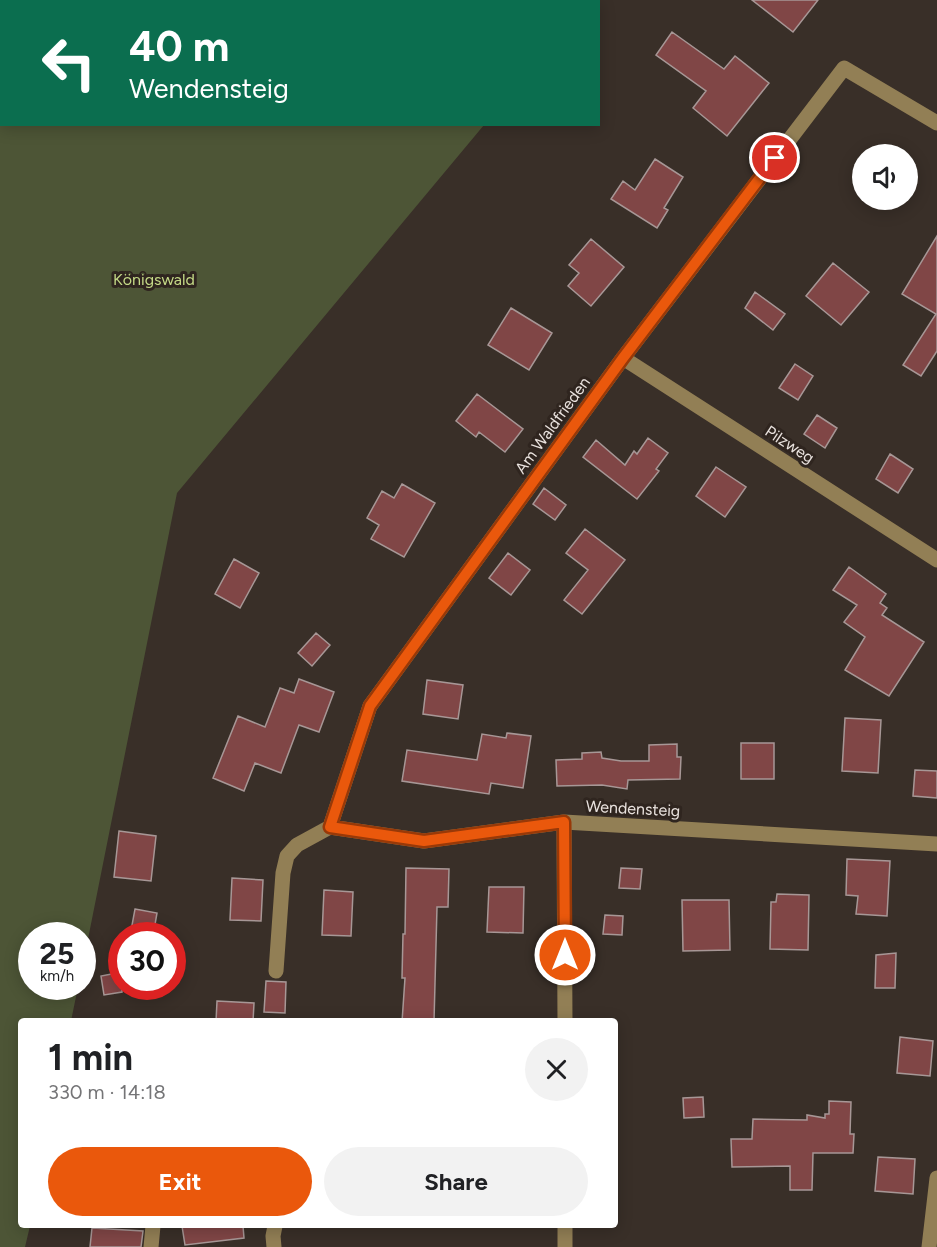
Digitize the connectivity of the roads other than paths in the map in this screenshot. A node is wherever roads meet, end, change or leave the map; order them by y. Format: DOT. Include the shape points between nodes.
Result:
graph roads {
  1 [pos="937,123"];
  2 [pos="623,358"];
  3 [pos="937,560"];
  4 [pos="564,822"];
  5 [pos="330,827"];
  6 [pos="937,844"];
  7 [pos="276,971"];
  8 [pos="565,1018"];
  9 [pos="937,1178"];
  10 [pos="153,1228"];
  11 [pos="274,1228"];
  12 [pos="565,1228"];
  13 [pos="151,1247"];
  14 [pos="274,1247"];
  15 [pos="565,1247"];
  16 [pos="929,1247"];
  1 -- 2 [label="street, Am Waldfrieden" via="844,68"];
  2 -- 3 [label="street, Pilzweg"];
  2 -- 5 [label="street, Am Waldfrieden" via="370,706"];
  4 -- 5 [label="street, Wendensteig" via="424,841"];
  4 -- 6 [label="street, Wendensteig"];
  4 -- 8 [label="street"];
  5 -- 7 [label="street" via="297,845 288,856 283,873"];
  9 -- 16 [label="street"];
  10 -- 13 [label="street"];
  11 -- 14 [label="street"];
  12 -- 15 [label="street"];
}
